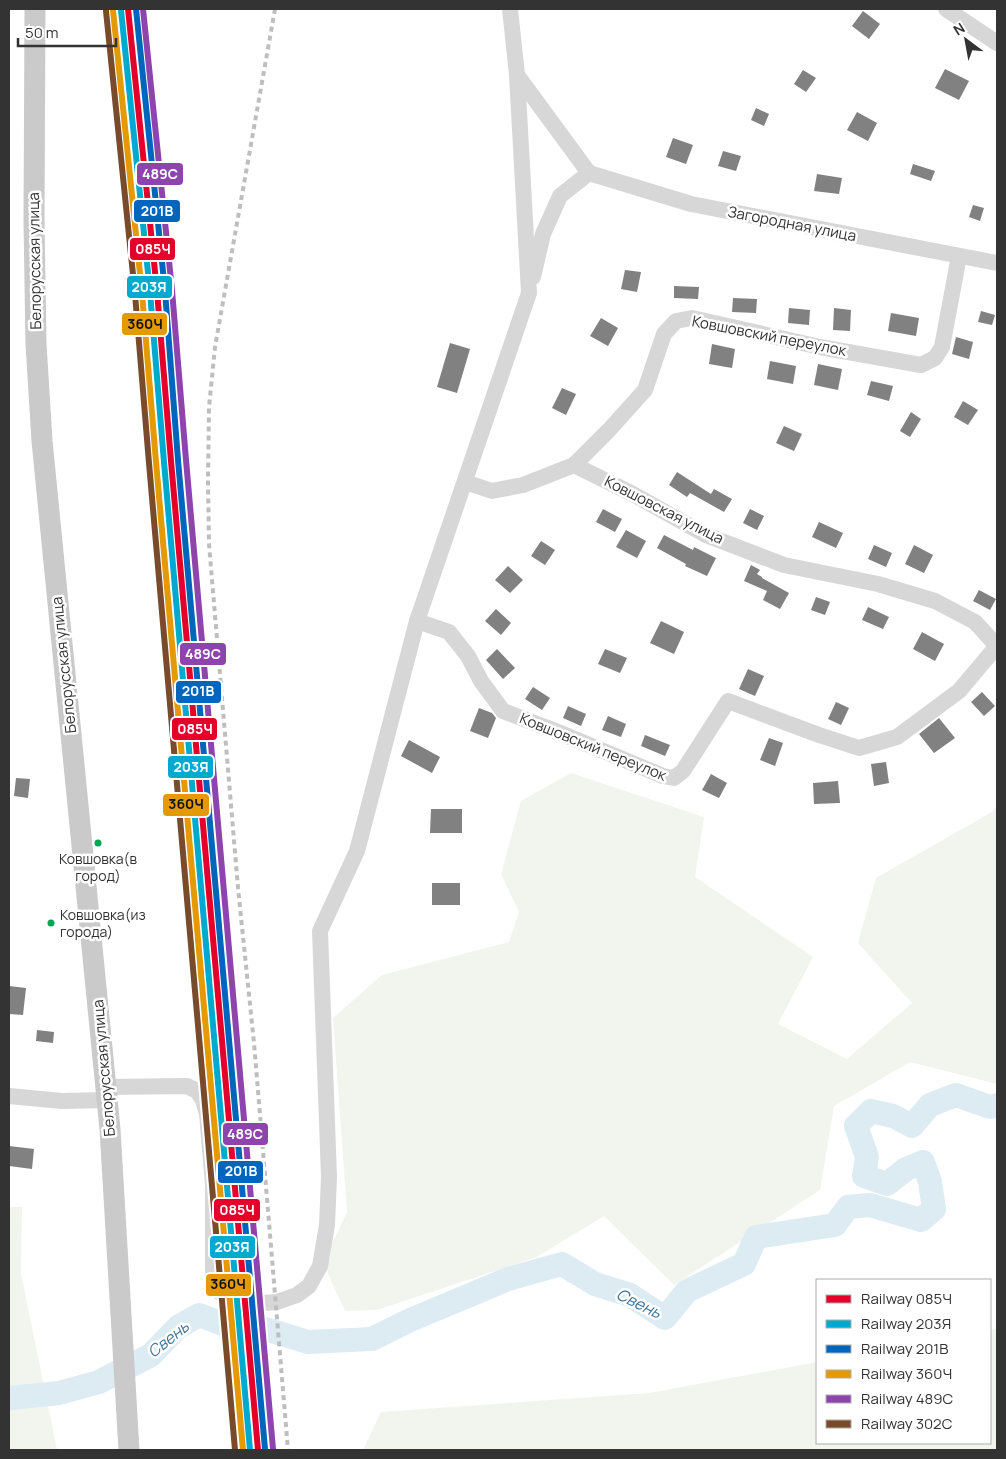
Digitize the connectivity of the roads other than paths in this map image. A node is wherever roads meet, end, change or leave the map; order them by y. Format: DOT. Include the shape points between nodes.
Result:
graph roads {
  1 [pos="35,9"];
  2 [pos="510,9"];
  3 [pos="946,9"];
  4 [pos="997,43"];
  5 [pos="517,75"];
  6 [pos="589,173"];
  7 [pos="959,256"];
  8 [pos="997,263"];
  9 [pos="529,293"];
  10 [pos="574,465"];
  11 [pos="465,482"];
  12 [pos="417,621"];
  13 [pos="997,646"];
  14 [pos="107,1093"];
  15 [pos="9,1096"];
  16 [pos="128,1445"];
  1 -- 14 [label="main road, Белорусская улица" via="34,231 42,441"];
  2 -- 5 [label="street"];
  3 -- 4 [label="street"];
  5 -- 6 [label="street"];
  5 -- 9 [label="street"];
  6 -- 7 [label="street, Загородная улица" via="691,204"];
  6 -- 9 [label="street" via="560,196 543,234"];
  7 -- 8 [label="street, Загородная улица"];
  7 -- 10 [label="street, Ковшовский переулок" via="942,347 935,358 921,364 692,318 676,321 664,334 645,390"];
  9 -- 11 [label="street"];
  10 -- 11 [label="street" via="523,485 492,491"];
  10 -- 13 [label="street, Ковшовская улица" via="706,535 775,561 878,584 935,601 975,622"];
  11 -- 12 [label="street"];
  12 -- 13 [label="street, Ковшовский переулок" via="449,632 503,710 674,778 683,771 728,700 859,748 897,738 959,691"];
  12 -- 14 [label="street" via="358,851 320,931 327,1226 320,1266 309,1286 297,1295 277,1302 235,1305 225,1298 217,1290 213,1271 213,1185 207,1114 202,1100 187,1086"];
  14 -- 15 [label="street" via="62,1101"];
  14 -- 16 [label="main road, Белорусская улица"];
}
